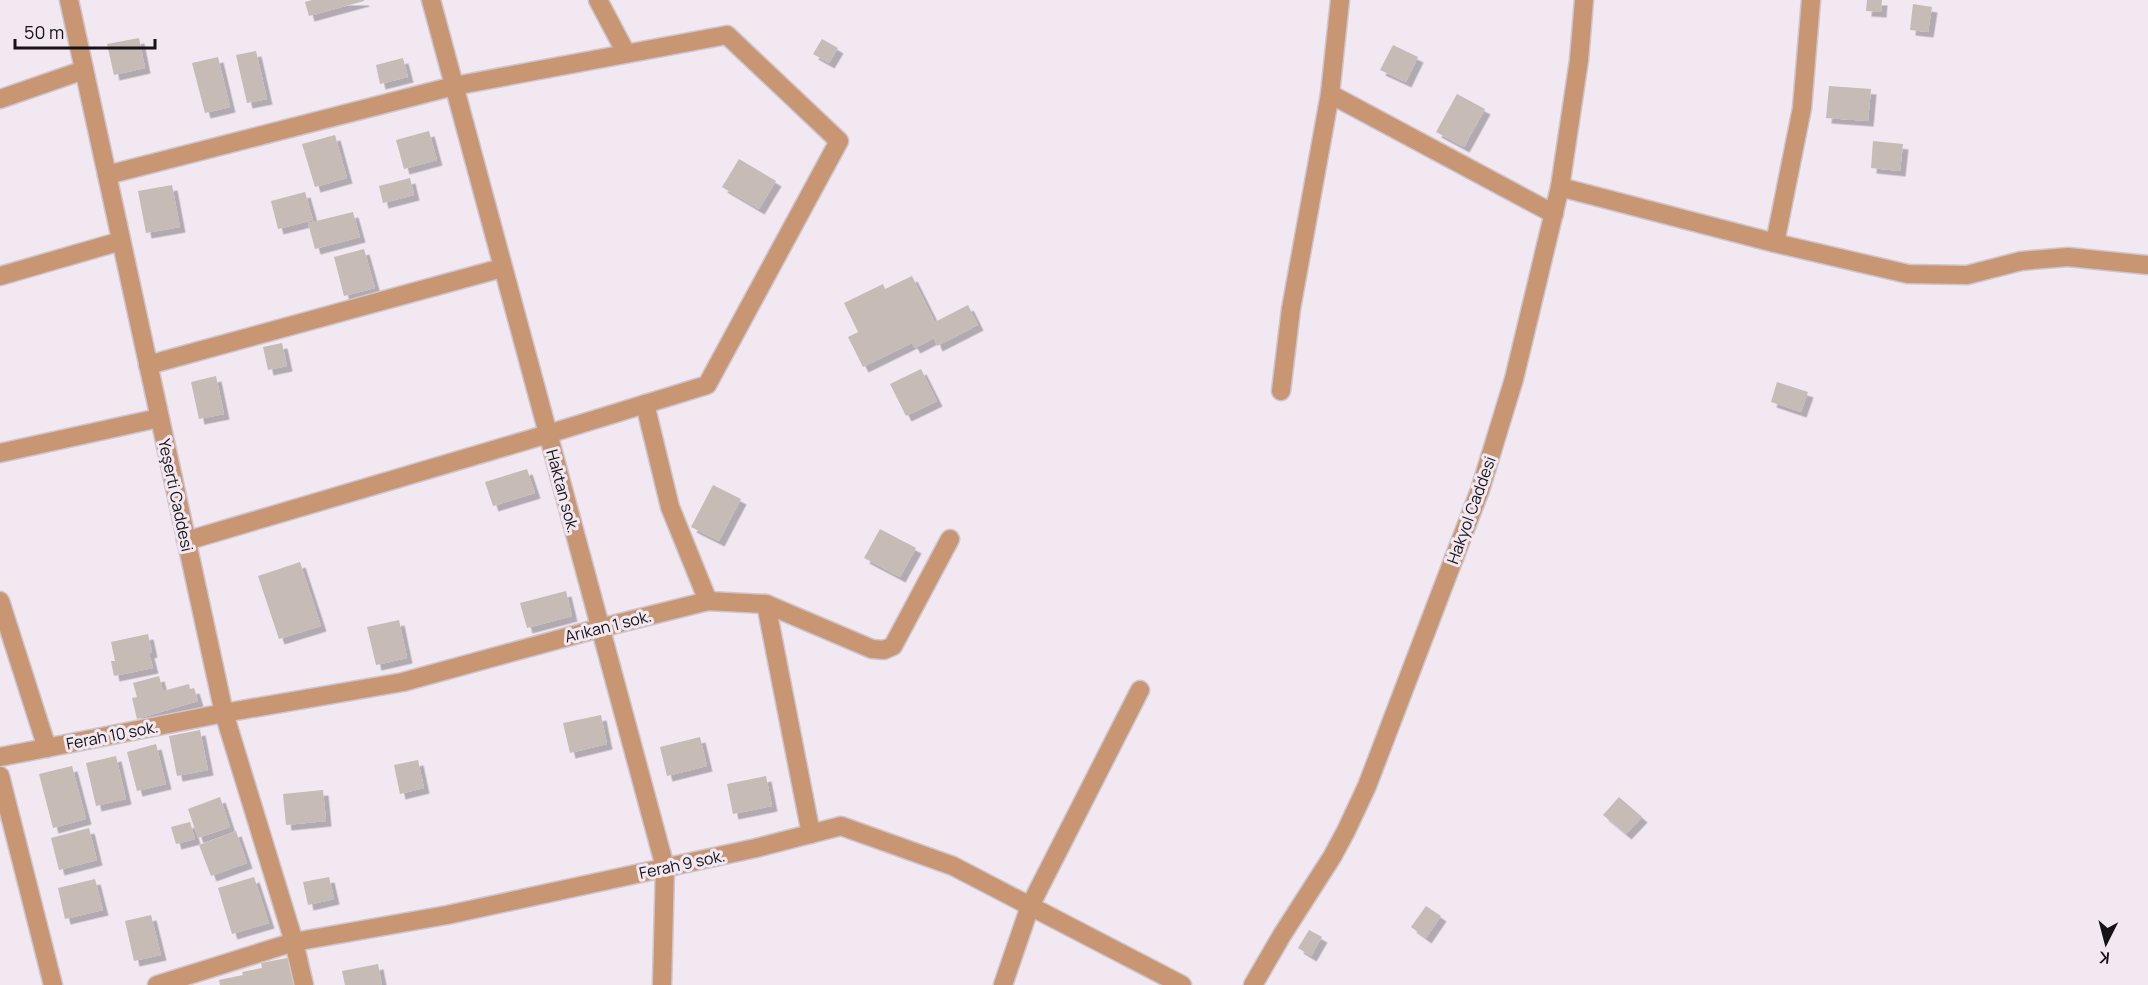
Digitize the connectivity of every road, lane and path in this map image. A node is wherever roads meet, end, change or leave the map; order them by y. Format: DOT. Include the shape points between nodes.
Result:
graph roads {
  1 [pos="69,0"];
  2 [pos="431,0"];
  3 [pos="598,0"];
  4 [pos="1340,0"];
  5 [pos="1584,0"];
  6 [pos="1811,0"];
  7 [pos="626,53"];
  8 [pos="84,70"];
  9 [pos="454,86"];
  10 [pos="1330,94"];
  11 [pos="0,99"];
  12 [pos="107,175"];
  13 [pos="1560,187"];
  14 [pos="1554,214"];
  15 [pos="121,241"];
  16 [pos="1775,243"];
  17 [pos="2148,265"];
  18 [pos="502,268"];
  19 [pos="0,276"];
  20 [pos="148,365"];
  21 [pos="1281,391"];
  22 [pos="645,404"];
  23 [pos="159,418"];
  24 [pos="548,434"];
  25 [pos="0,453"];
  26 [pos="950,539"];
  27 [pos="186,542"];
  28 [pos="0,601"];
  29 [pos="708,601"];
  30 [pos="766,604"];
  31 [pos="600,628"];
  32 [pos="1140,690"];
  33 [pos="224,713"];
  34 [pos="47,748"];
  35 [pos="0,757"];
  36 [pos="0,776"];
  37 [pos="811,834"];
  38 [pos="665,867"];
  39 [pos="1030,906"];
  40 [pos="294,942"];
  41 [pos="53,985"];
  42 [pos="157,985"];
  43 [pos="304,985"];
  44 [pos="662,985"];
  45 [pos="1003,985"];
  46 [pos="1182,985"];
  47 [pos="1252,985"];
  1 -- 8 [label="street, Yeşerti Caddesi"];
  2 -- 9 [label="street, Haktan sok."];
  3 -- 7 [label="street"];
  4 -- 10 [label="street"];
  5 -- 13 [label="street, Hakyol Caddesi"];
  6 -- 16 [label="street" via="1802,108"];
  7 -- 9 [label="street"];
  7 -- 22 [label="street" via="727,35 839,141 706,385"];
  8 -- 11 [label="street"];
  8 -- 12 [label="street, Yeşerti Caddesi"];
  9 -- 12 [label="street"];
  9 -- 18 [label="street, Haktan sok."];
  10 -- 14 [label="street"];
  10 -- 21 [label="street" via="1291,309"];
  12 -- 15 [label="street, Yeşerti Caddesi"];
  13 -- 14 [label="street, Hakyol Caddesi"];
  13 -- 16 [label="street"];
  14 -- 47 [label="street, Hakyol Caddesi" via="1495,445 1371,774 1332,857"];
  15 -- 19 [label="street"];
  15 -- 20 [label="street, Yeşerti Caddesi"];
  16 -- 17 [label="street" via="1908,274 1967,275 2021,261 2068,257"];
  18 -- 20 [label="street"];
  18 -- 24 [label="street, Haktan sok."];
  20 -- 23 [label="street, Yeşerti Caddesi"];
  22 -- 24 [label="street"];
  22 -- 29 [label="street" via="670,507"];
  23 -- 25 [label="street"];
  23 -- 27 [label="street, Yeşerti Caddesi"];
  24 -- 27 [label="street"];
  24 -- 31 [label="street, Haktan sok."];
  26 -- 30 [label="street" via="893,646 884,650 872,649"];
  27 -- 33 [label="street, Yeşerti Caddesi"];
  28 -- 34 [label="street"];
  29 -- 30 [label="street, Arıkan 1 sok."];
  29 -- 31 [label="street, Arıkan 1 sok."];
  30 -- 37 [label="street"];
  31 -- 33 [label="street, Arıkan 1 sok." via="403,682"];
  31 -- 38 [label="street, Haktan sok."];
  32 -- 39 [label="street"];
  33 -- 34 [label="street, Ferah 10 sok."];
  33 -- 40 [label="street, Yeşerti Caddesi"];
  34 -- 35 [label="street, Ferah 10 sok."];
  36 -- 41 [label="street"];
  37 -- 38 [label="street, Ferah 9 sok."];
  37 -- 39 [label="street, Ferah 9 sok." via="842,826 953,866"];
  38 -- 40 [label="street, Ferah 9 sok." via="447,915"];
  38 -- 44 [label="street, Haktan sok."];
  39 -- 45 [label="street"];
  39 -- 46 [label="street, Ferah 9 sok."];
  40 -- 42 [label="street, Ferah 9 sok."];
  40 -- 43 [label="street, Yeşerti Caddesi"];
}
